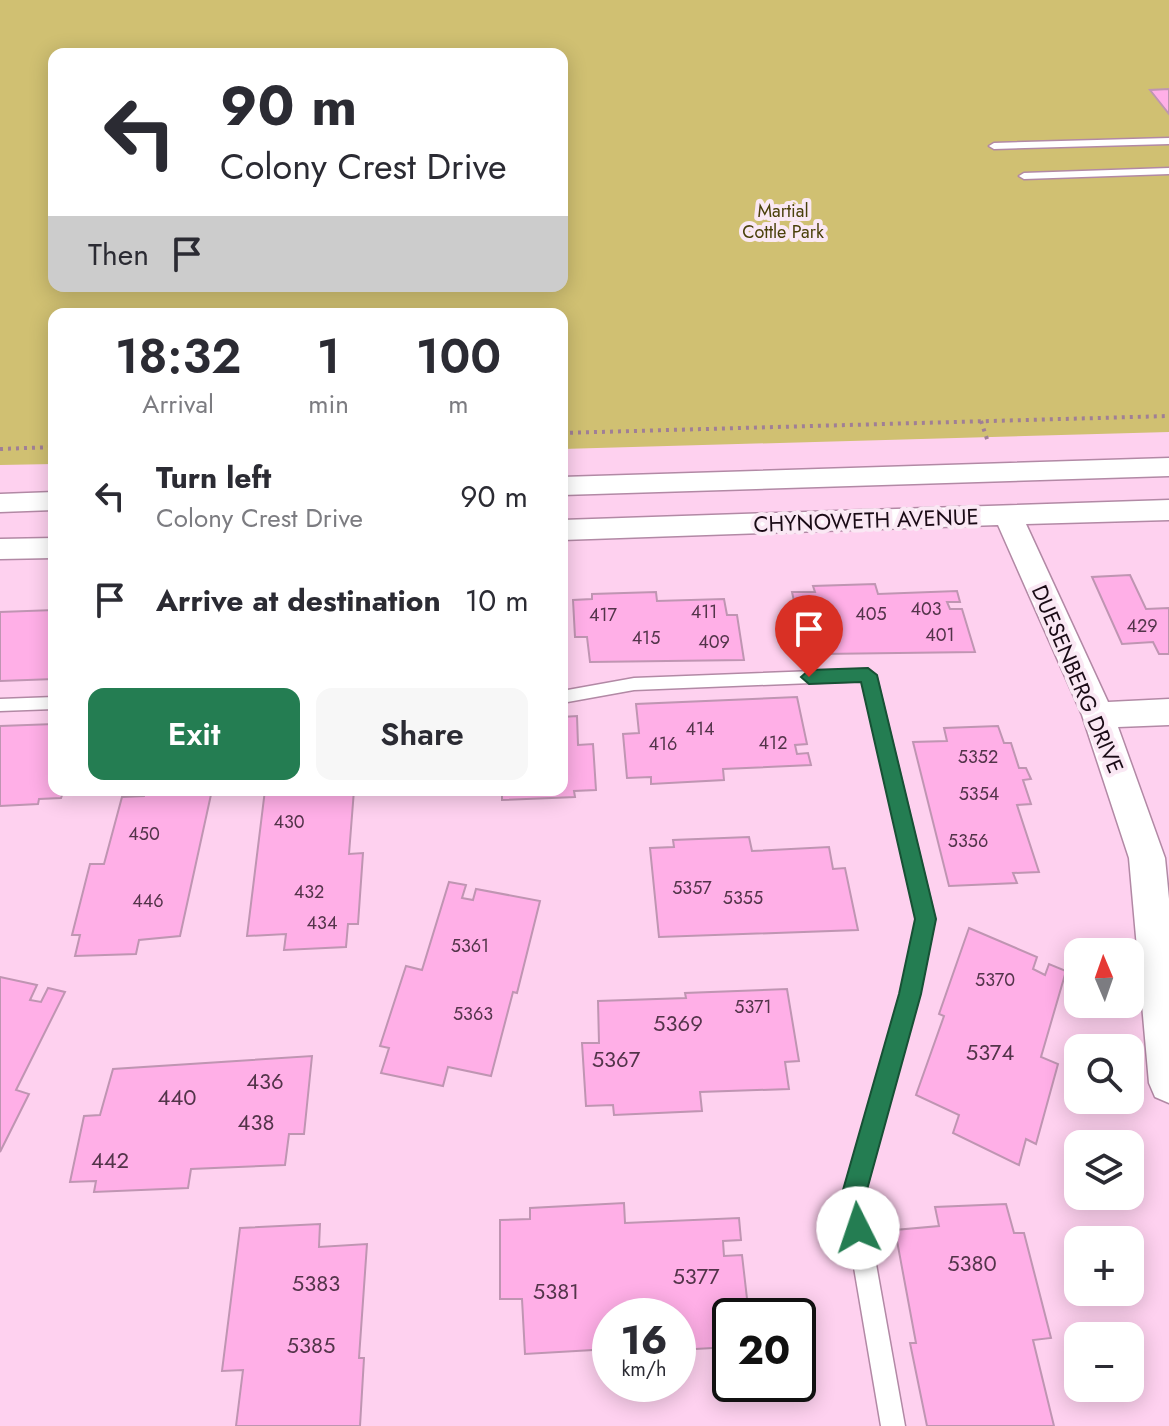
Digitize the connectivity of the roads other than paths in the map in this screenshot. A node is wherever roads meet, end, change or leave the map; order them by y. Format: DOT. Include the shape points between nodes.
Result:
graph roads {
  1 [pos="1169,141"];
  2 [pos="994,146"];
  3 [pos="1169,171"];
  4 [pos="1024,176"];
  5 [pos="1169,467"];
  6 [pos="568,486"];
  7 [pos="48,501"];
  8 [pos="0,503"];
  9 [pos="1169,510"];
  10 [pos="1008,516"];
  11 [pos="568,530"];
  12 [pos="48,548"];
  13 [pos="0,549"];
  14 [pos="568,696"];
  15 [pos="48,703"];
  16 [pos="0,705"];
  17 [pos="1169,712"];
  18 [pos="1098,715"];
  19 [pos="1169,1083"];
  20 [pos="893,1426"];
  1 -- 2 [label="lane"];
  3 -- 4 [label="lane"];
  5 -- 6 [label="street, CHYNOWETH AVENUE"];
  7 -- 8 [label="street"];
  9 -- 10 [label="street, CHYNOWETH AVENUE"];
  10 -- 11 [label="street, CHYNOWETH AVENUE"];
  10 -- 18 [label="street, DUESENBERG DRIVE"];
  12 -- 13 [label="street"];
  14 -- 20 [label="lane" via="634,684 868,675 926,919 853,1197"];
  15 -- 16 [label="lane"];
  17 -- 18 [label="street"];
  18 -- 19 [label="street, DUESENBERG DRIVE" via="1147,858"];
}
